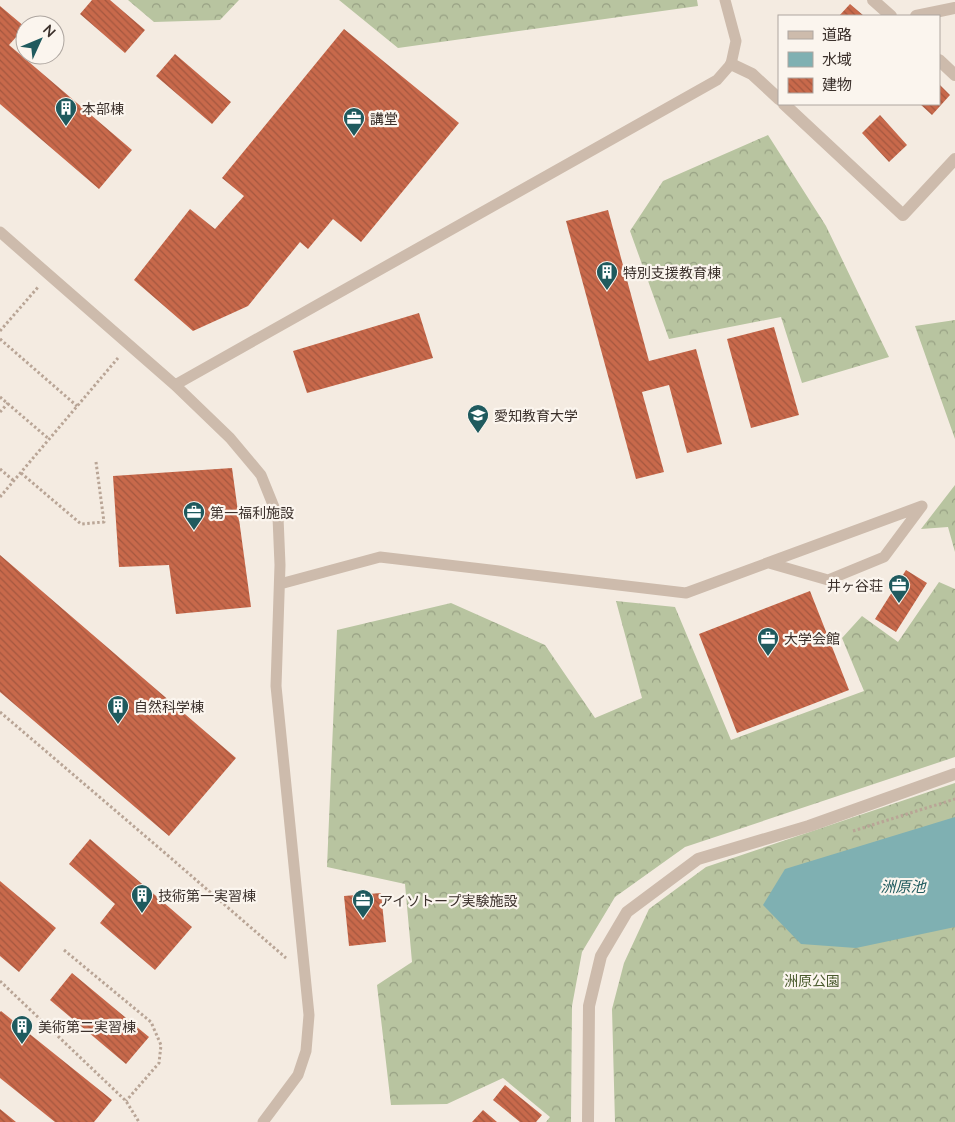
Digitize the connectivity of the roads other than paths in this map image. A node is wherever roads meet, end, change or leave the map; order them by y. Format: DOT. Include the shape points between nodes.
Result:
graph roads {
  1 [pos="725,0"];
  2 [pos="873,0"];
  3 [pos="955,8"];
  4 [pos="890,15"];
  5 [pos="921,15"];
  6 [pos="940,61"];
  7 [pos="731,64"];
  8 [pos="955,75"];
  9 [pos="778,98"];
  10 [pos="785,105"];
  11 [pos="955,159"];
  12 [pos="0,232"];
  13 [pos="175,385"];
  14 [pos="768,563"];
  15 [pos="280,584"];
  16 [pos="955,774"];
  17 [pos="263,1122"];
  18 [pos="588,1122"];
  1 -- 7 [label="lane" via="736,41"];
  2 -- 4 [label="street"];
  3 -- 5 [label="street"];
  6 -- 8 [label="street"];
  7 -- 9 [label="street" via="752,74"];
  7 -- 13 [label="lane" via="717,80"];
  10 -- 11 [label="street" via="903,215"];
  12 -- 13 [label="lane"];
  13 -- 15 [label="lane" via="230,438 261,475 278,517"];
  14 -- 14 [label="lane" via="895,516 922,506 884,557 828,580"];
  14 -- 15 [label="lane" via="686,593 380,557"];
  15 -- 17 [label="lane" via="276,686 309,1015 306,1051 298,1075"];
  16 -- 18 [label="street" via="809,826 698,859 627,912 601,956 589,1006"];
}
